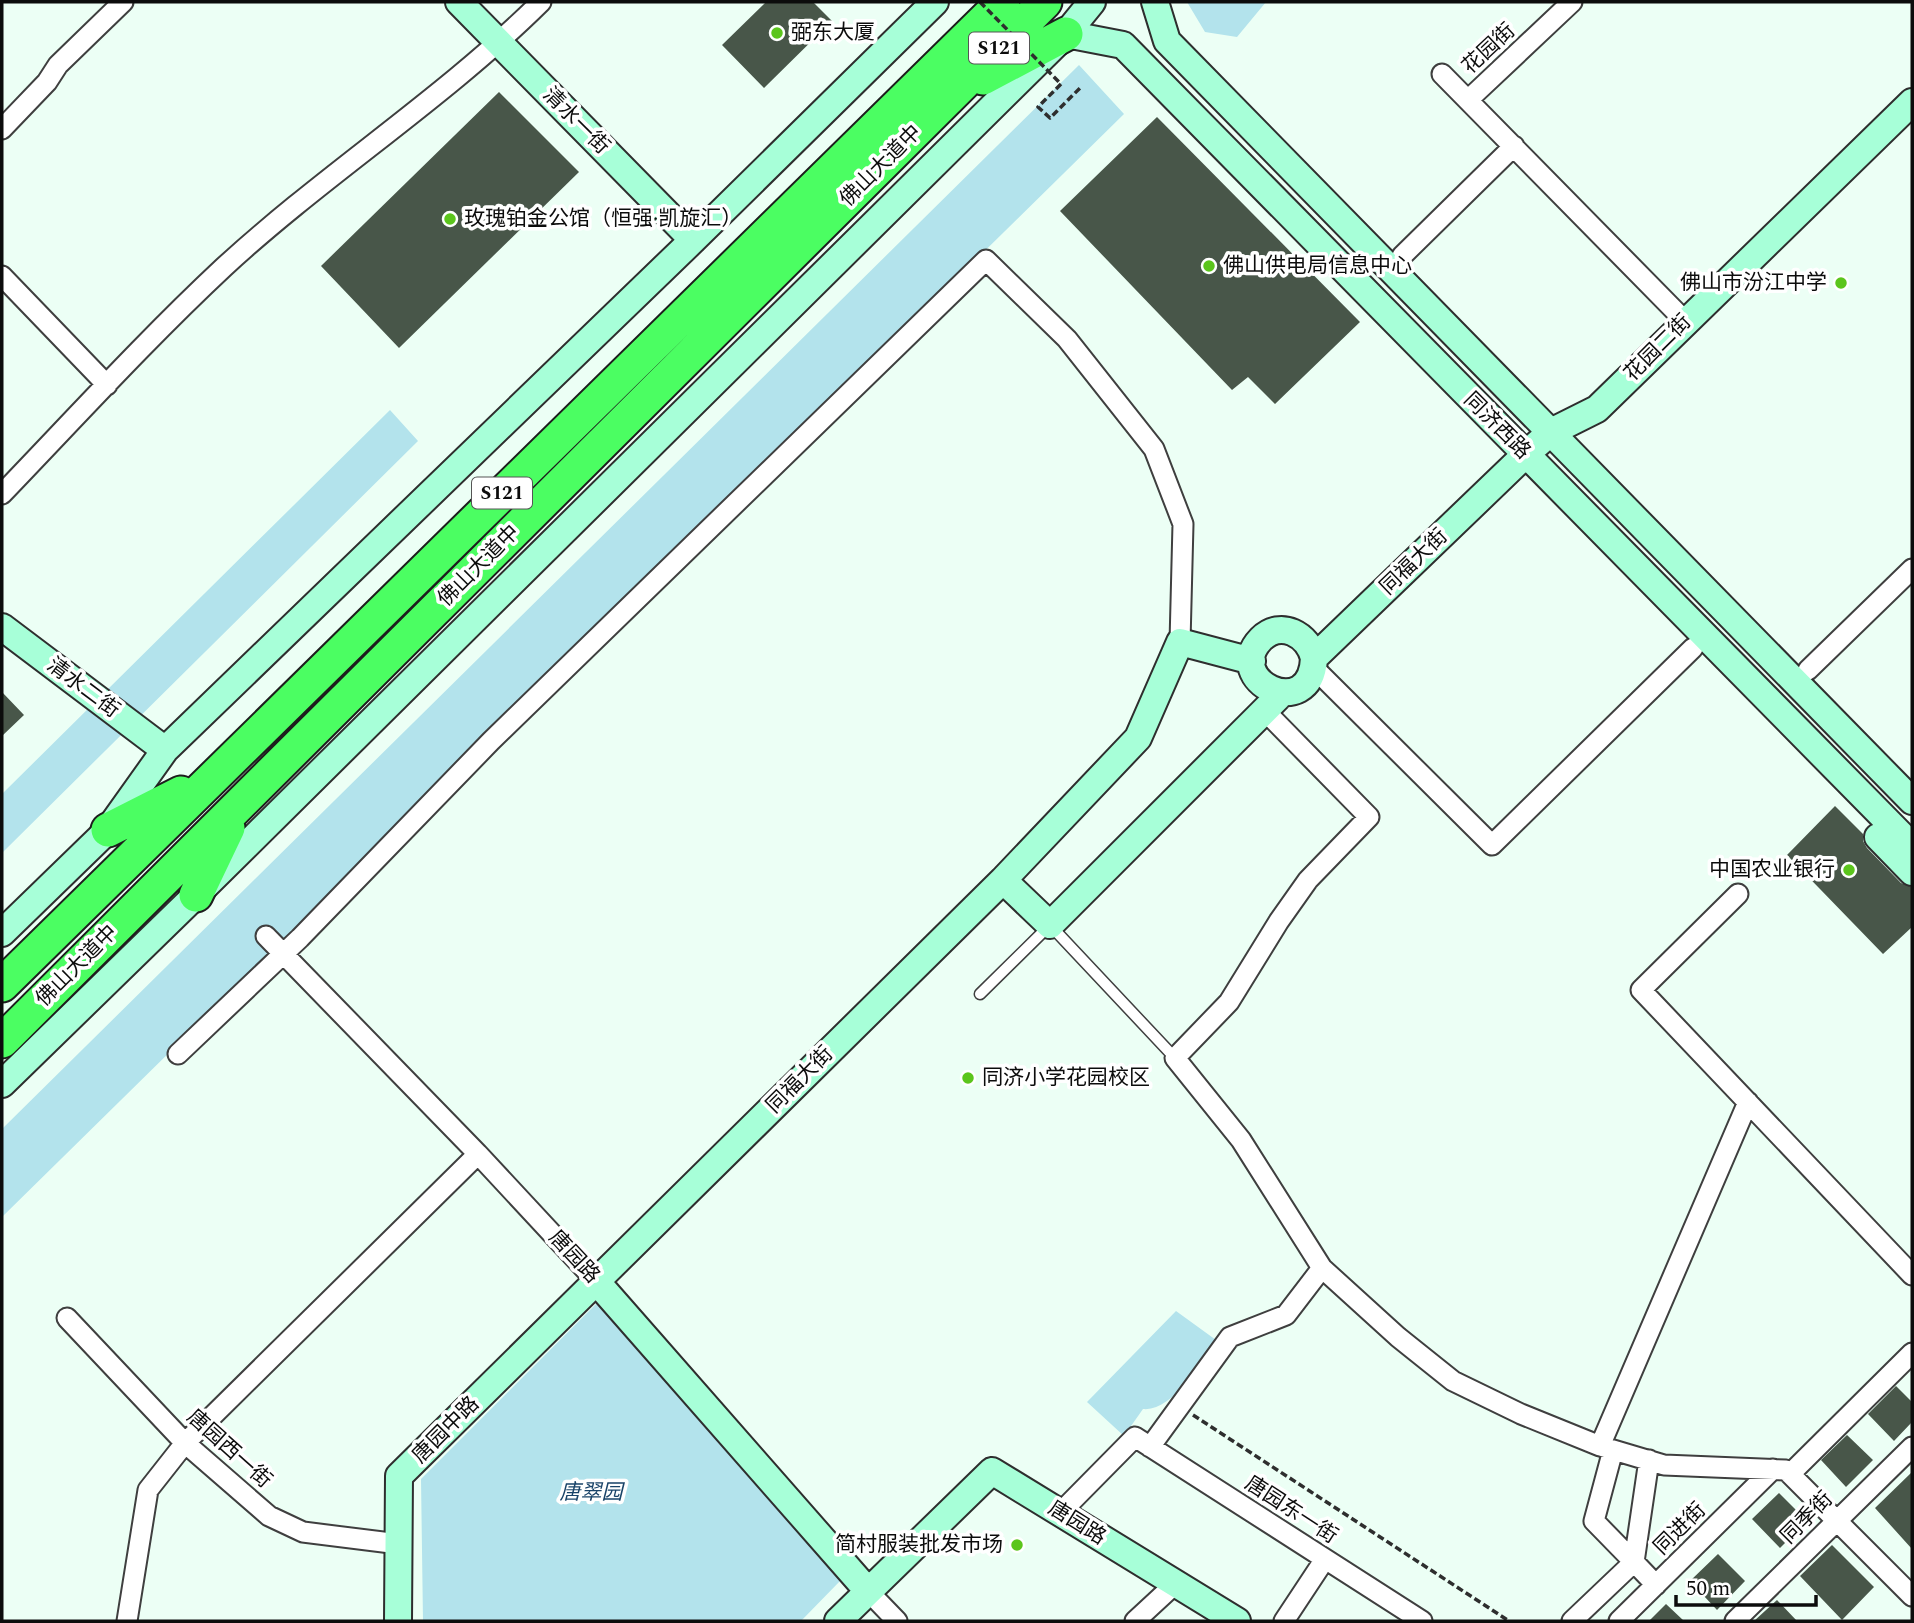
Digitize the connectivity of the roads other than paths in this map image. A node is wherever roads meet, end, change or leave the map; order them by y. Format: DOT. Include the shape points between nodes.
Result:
graph roads {
  1 [pos="123,2"];
  2 [pos="459,2"];
  3 [pos="541,2"];
  4 [pos="935,2"];
  5 [pos="1003,2"];
  6 [pos="1045,2"];
  7 [pos="1091,2"];
  8 [pos="1154,2"];
  9 [pos="1572,2"];
  10 [pos="1066,34"];
  11 [pos="1167,41"];
  12 [pos="499,43"];
  13 [pos="1138,61"];
  14 [pos="1442,74"];
  15 [pos="953,94"];
  16 [pos="1468,100"];
  17 [pos="1912,102"];
  18 [pos="2,129"];
  19 [pos="1514,146"];
  20 [pos="1282,227"];
  21 [pos="1312,239"];
  22 [pos="693,240"];
  23 [pos="1402,256"];
  24 [pos="1325,271"];
  25 [pos="2,276"];
  26 [pos="1685,321"];
  27 [pos="107,385"];
  28 [pos="1559,428"];
  29 [pos="1520,460"];
  30 [pos="2,494"];
  31 [pos="1912,569"];
  32 [pos="2,627"];
  33 [pos="1180,642"];
  34 [pos="1693,648"];
  35 [pos="1252,661"];
  36 [pos="1314,663"];
  37 [pos="1808,670"];
  38 [pos="1274,702"];
  39 [pos="165,750"];
  40 [pos="1876,765"];
  41 [pos="1912,776"];
  42 [pos="212,777"];
  43 [pos="1912,783"];
  44 [pos="1912,802"];
  45 [pos="240,804"];
  46 [pos="108,830"];
  47 [pos="1912,846"];
  48 [pos="1912,872"];
  49 [pos="1003,880"];
  50 [pos="1738,894"];
  51 [pos="196,895"];
  52 [pos="1050,925"];
  53 [pos="2,933"];
  54 [pos="266,936"];
  55 [pos="284,954"];
  56 [pos="2,985"];
  57 [pos="980,994"];
  58 [pos="2,1041"];
  59 [pos="178,1054"];
  60 [pos="1174,1058"];
  61 [pos="2,1084"];
  62 [pos="1748,1102"];
  63 [pos="478,1154"];
  64 [pos="1322,1268"];
  65 [pos="1912,1275"];
  66 [pos="596,1281"];
  67 [pos="67,1318"];
  68 [pos="1912,1353"];
  69 [pos="1143,1442"];
  70 [pos="185,1443"];
  71 [pos="1912,1447"];
  72 [pos="1607,1448"];
  73 [pos="1649,1460"];
  74 [pos="1782,1471"];
  75 [pos="1060,1513"];
  76 [pos="1837,1521"];
  77 [pos="399,1544"];
  78 [pos="1325,1559"];
  79 [pos="1634,1562"];
  80 [pos="1175,1584"];
  81 [pos="1656,1585"];
  82 [pos="868,1591"];
  83 [pos="1912,1596"];
  84 [pos="1395,1614"];
  85 [pos="127,1621"];
  86 [pos="398,1621"];
  87 [pos="838,1621"];
  88 [pos="897,1621"];
  89 [pos="1135,1621"];
  90 [pos="1237,1621"];
  91 [pos="1284,1621"];
  92 [pos="1422,1621"];
  93 [pos="1572,1621"];
  94 [pos="1619,1621"];
  95 [pos="1735,1621"];
  1 -- 18 [label="street" via="58,65"];
  2 -- 12 [label="main road, 清水一街"];
  3 -- 12 [label="street"];
  4 -- 22 [label="main road"];
  5 -- 42 [label="highway, 佛山大道中 / S121"];
  6 -- 15 [label="highway, 佛山大道中 / S121"];
  7 -- 10 [label="main road"];
  8 -- 11 [label="main road, 同济西路"];
  9 -- 16 [label="street, 花园街"];
  10 -- 13 [label="main road, 同济西路" via="1123,45"];
  10 -- 15 [label="highway"];
  10 -- 51 [label="main road"];
  11 -- 23 [label="main road" via="1197,46"];
  11 -- 28 [label="main road, 同济西路"];
  12 -- 22 [label="main road, 清水一街"];
  12 -- 27 [label="street" via="224,267"];
  13 -- 20 [label="main road" via="1146,88"];
  13 -- 21 [label="main road, 同济西路"];
  14 -- 16 [label="street"];
  15 -- 45 [label="highway, 佛山大道中 / S121"];
  16 -- 19 [label="street"];
  17 -- 26 [label="main road, 花园二街"];
  19 -- 23 [label="street"];
  19 -- 26 [label="street"];
  20 -- 21 [label="main road"];
  20 -- 24 [label="main road"];
  21 -- 24 [label="main road"];
  21 -- 29 [label="main road, 同济西路"];
  22 -- 39 [label="main road"];
  23 -- 28 [label="main road"];
  24 -- 29 [label="main road"];
  25 -- 27 [label="street"];
  26 -- 28 [label="main road, 花园二街" via="1597,410"];
  27 -- 30 [label="street"];
  28 -- 29 [label="main road, 花园二街"];
  28 -- 37 [label="main road"];
  28 -- 40 [label="main road, 同济西路"];
  29 -- 34 [label="main road"];
  29 -- 36 [label="main road, 同福大街"];
  29 -- 47 [label="main road, 同济西路"];
  31 -- 37 [label="street"];
  32 -- 39 [label="main road, 清水二街"];
  33 -- 35 [label="main road"];
  33 -- 49 [label="main road, 同福大街" via="1138,738"];
  33 -- 55 [label="street" via="1183,524 1154,449 1067,339 986,260 491,741"];
  34 -- 36 [label="street" via="1492,845"];
  34 -- 48 [label="main road"];
  35 -- 36 [label="main road" via="1259,641 1276,630 1287,630 1306,639"];
  35 -- 38 [label="main road" via="1257,679"];
  36 -- 38 [label="main road, 同福大街" via="1304,685"];
  37 -- 41 [label="main road"];
  38 -- 52 [label="main road, 同福大街"];
  38 -- 60 [label="street" via="1369,817 1308,880 1229,1002"];
  39 -- 46 [label="main road"];
  40 -- 43 [label="main road"];
  40 -- 44 [label="main road, 同济西路"];
  42 -- 46 [label="highway"];
  42 -- 56 [label="highway, 佛山大道中 / S121"];
  45 -- 51 [label="highway"];
  45 -- 58 [label="highway, 佛山大道中 / S121"];
  46 -- 53 [label="main road"];
  49 -- 52 [label="main road"];
  49 -- 66 [label="main road, 同福大街"];
  50 -- 62 [label="street" via="1641,990"];
  51 -- 61 [label="main road"];
  52 -- 57 [label="lane"];
  52 -- 60 [label="lane"];
  54 -- 55 [label="street, 唐园路"];
  55 -- 59 [label="street"];
  55 -- 63 [label="street, 唐园路"];
  60 -- 64 [label="street" via="1241,1140"];
  62 -- 65 [label="street"];
  62 -- 72 [label="street"];
  63 -- 66 [label="street, 唐园路"];
  63 -- 70 [label="street"];
  64 -- 69 [label="street" via="1286,1315 1230,1337 1180,1406"];
  64 -- 72 [label="street" via="1453,1381"];
  66 -- 77 [label="main road, 唐园中路" via="399,1476"];
  66 -- 82 [label="main road, 唐园路"];
  67 -- 70 [label="street, 唐园西一街"];
  68 -- 74 [label="street, 同进街"];
  69 -- 75 [label="street"];
  69 -- 78 [label="street, 唐园东一街"];
  70 -- 77 [label="street, 唐园西一街" via="269,1516 292,1527"];
  70 -- 85 [label="street" via="148,1490"];
  71 -- 76 [label="street, 同季街"];
  72 -- 73 [label="street"];
  72 -- 79 [label="street" via="1594,1521"];
  73 -- 74 [label="street" via="1664,1465"];
  73 -- 79 [label="street"];
  74 -- 76 [label="street"];
  74 -- 81 [label="street, 同进街"];
  75 -- 80 [label="main road, 唐园路"];
  75 -- 82 [label="main road, 唐园路" via="992,1471"];
  76 -- 83 [label="street"];
  76 -- 95 [label="street, 同季街"];
  77 -- 86 [label="main road, 唐园中路"];
  78 -- 84 [label="street, 唐园东一街"];
  78 -- 91 [label="street"];
  79 -- 81 [label="street"];
  79 -- 93 [label="street"];
  80 -- 89 [label="street"];
  80 -- 90 [label="main road, 唐园路"];
  81 -- 94 [label="street, 同进街"];
  82 -- 87 [label="main road"];
  82 -- 88 [label="street, 唐园路"];
  84 -- 92 [label="street, 唐园东一街"];
}
